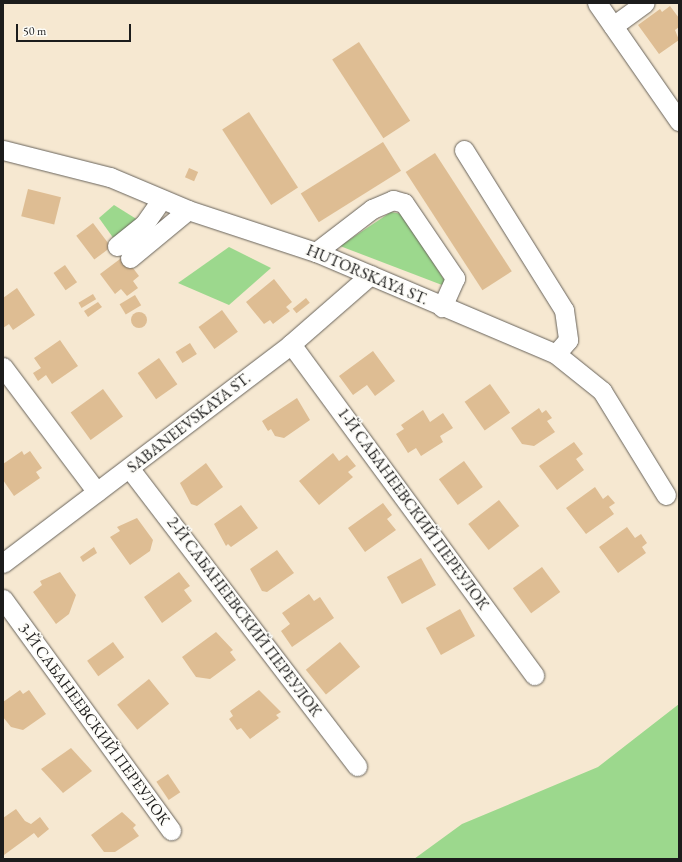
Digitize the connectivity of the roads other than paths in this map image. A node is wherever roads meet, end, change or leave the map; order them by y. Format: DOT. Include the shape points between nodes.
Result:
graph roads {
  1 [pos="597,3"];
  2 [pos="645,3"];
  3 [pos="613,26"];
  4 [pos="679,121"];
  5 [pos="3,150"];
  6 [pos="464,150"];
  7 [pos="162,199"];
  8 [pos="188,210"];
  9 [pos="316,252"];
  10 [pos="370,275"];
  11 [pos="442,307"];
  12 [pos="291,344"];
  13 [pos="556,354"];
  14 [pos="3,367"];
  15 [pos="130,469"];
  16 [pos="97,492"];
  17 [pos="666,495"];
  18 [pos="3,563"];
  19 [pos="3,599"];
  20 [pos="534,675"];
  21 [pos="357,766"];
  22 [pos="171,830"];
  1 -- 3 [label="street"];
  2 -- 3 [label="street"];
  3 -- 4 [label="street"];
  5 -- 7 [label="street, HUTORSKAYA ST." via="110,177"];
  6 -- 13 [label="street" via="564,310 568,340"];
  7 -- 8 [label="street, HUTORSKAYA ST."];
  7 -- 8 [label="street" via="123,252"];
  8 -- 9 [label="street, HUTORSKAYA ST."];
  9 -- 10 [label="street, HUTORSKAYA ST."];
  9 -- 11 [label="street" via="372,209 393,200 404,203 454,278"];
  10 -- 11 [label="street, HUTORSKAYA ST."];
  10 -- 12 [label="street, SABANEEVSKAYA ST."];
  11 -- 13 [label="street, HUTORSKAYA ST."];
  12 -- 15 [label="street, SABANEEVSKAYA ST."];
  12 -- 20 [label="street, 1-Й САБАНЕЕВСКИЙ ПЕРЕУЛОК"];
  13 -- 17 [label="street, HUTORSKAYA ST." via="602,391"];
  14 -- 16 [label="street"];
  15 -- 16 [label="street, SABANEEVSKAYA ST."];
  15 -- 21 [label="street, 2-Й САБАНЕЕВСКИЙ ПЕРЕУЛОК"];
  16 -- 18 [label="street, SABANEEVSKAYA ST."];
  19 -- 22 [label="street, 3-Й САБАНЕЕВСКИЙ ПЕРЕУЛОК"];
}
